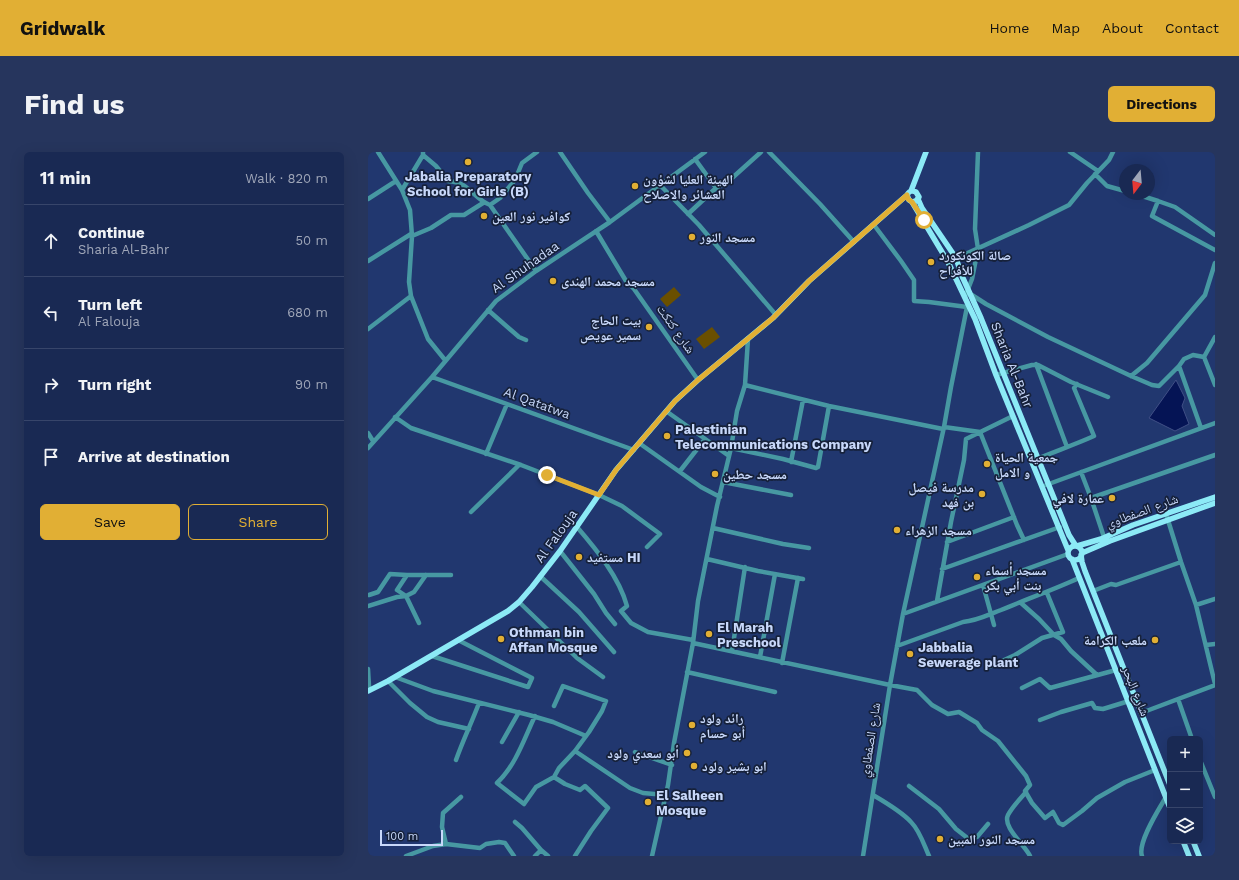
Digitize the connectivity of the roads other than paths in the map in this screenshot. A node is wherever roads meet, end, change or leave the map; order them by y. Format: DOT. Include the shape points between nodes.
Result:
graph roads {
  1 [pos="378,152"];
  2 [pos="537,152"];
  3 [pos="560,152"];
  4 [pos="705,152"];
  5 [pos="761,152"];
  6 [pos="769,152"];
  7 [pos="926,152"];
  8 [pos="978,152"];
  9 [pos="1070,152"];
  10 [pos="1113,152"];
  11 [pos="423,153"];
  12 [pos="695,160"];
  13 [pos="1097,173"];
  14 [pos="396,181"];
  15 [pos="660,185"];
  16 [pos="716,188"];
  17 [pos="1119,189"];
  18 [pos="402,190"];
  19 [pos="909,193"];
  20 [pos="368,199"];
  21 [pos="918,199"];
  22 [pos="1155,200"];
  23 [pos="1158,201"];
  24 [pos="912,202"];
  25 [pos="483,203"];
  26 [pos="490,205"];
  27 [pos="688,214"];
  28 [pos="610,222"];
  29 [pos="874,225"];
  30 [pos="596,232"];
  31 [pos="411,235"];
  32 [pos="1215,235"];
  33 [pos="854,242"];
  34 [pos="978,249"];
  35 [pos="1215,250"];
  36 [pos="956,258"];
  37 [pos="368,261"];
  38 [pos="948,262"];
  39 [pos="1215,263"];
  40 [pos="536,271"];
  41 [pos="1209,283"];
  42 [pos="1215,284"];
  43 [pos="969,289"];
  44 [pos="972,295"];
  45 [pos="411,296"];
  46 [pos="965,297"];
  47 [pos="968,307"];
  48 [pos="488,310"];
  49 [pos="776,315"];
  50 [pos="368,329"];
  51 [pos="1215,337"];
  52 [pos="748,339"];
  53 [pos="526,340"];
  54 [pos="1204,357"];
  55 [pos="445,360"];
  56 [pos="1036,364"];
  57 [pos="1179,366"];
  58 [pos="1003,373"];
  59 [pos="996,375"];
  60 [pos="1131,376"];
  61 [pos="432,377"];
  62 [pos="698,380"];
  63 [pos="1076,384"];
  64 [pos="745,385"];
  65 [pos="1215,385"];
  66 [pos="1108,397"];
  67 [pos="803,400"];
  68 [pos="507,404"];
  69 [pos="829,406"];
  70 [pos="666,411"];
  71 [pos="1013,416"];
  72 [pos="395,417"];
  73 [pos="1215,423"];
  74 [pos="944,428"];
  75 [pos="1201,428"];
  76 [pos="980,432"];
  77 [pos="368,434"];
  78 [pos="705,439"];
  79 [pos="373,441"];
  80 [pos="639,443"];
  81 [pos="1067,447"];
  82 [pos="368,448"];
  83 [pos="731,448"];
  84 [pos="634,450"];
  85 [pos="486,454"];
  86 [pos="1215,455"];
  87 [pos="729,456"];
  88 [pos="1035,459"];
  89 [pos="791,462"];
  90 [pos="519,465"];
  91 [pos="680,471"];
  92 [pos="1080,472"];
  93 [pos="723,482"];
  94 [pos="1045,485"];
  95 [pos="599,495"];
  96 [pos="790,495"];
  97 [pos="720,497"];
  98 [pos="1215,497"];
  99 [pos="1091,498"];
  100 [pos="1215,503"];
  101 [pos="471,512"];
  102 [pos="1166,514"];
  103 [pos="1014,517"];
  104 [pos="1169,520"];
  105 [pos="576,527"];
  106 [pos="1060,527"];
  107 [pos="713,528"];
  108 [pos="1104,537"];
  109 [pos="1024,540"];
  110 [pos="947,542"];
  111 [pos="1076,546"];
  112 [pos="647,547"];
  113 [pos="809,548"];
  114 [pos="560,551"];
  115 [pos="1068,552"];
  116 [pos="1082,554"];
  117 [pos="707,559"];
  118 [pos="1072,559"];
  119 [pos="1181,562"];
  120 [pos="745,567"];
  121 [pos="942,569"];
  122 [pos="775,574"];
  123 [pos="407,575"];
  124 [pos="451,575"];
  125 [pos="426,576"];
  126 [pos="540,576"];
  127 [pos="1079,578"];
  128 [pos="983,585"];
  129 [pos="1093,591"];
  130 [pos="1047,592"];
  131 [pos="370,596"];
  132 [pos="406,596"];
  133 [pos="1215,599"];
  134 [pos="937,601"];
  135 [pos="519,602"];
  136 [pos="1021,603"];
  137 [pos="1196,604"];
  138 [pos="368,606"];
  139 [pos="903,614"];
  140 [pos="991,615"];
  141 [pos="419,623"];
  142 [pos="615,624"];
  143 [pos="994,625"];
  144 [pos="1054,635"];
  145 [pos="458,640"];
  146 [pos="693,642"];
  147 [pos="1215,644"];
  148 [pos="898,646"];
  149 [pos="1206,646"];
  150 [pos="732,651"];
  151 [pos="614,652"];
  152 [pos="432,656"];
  153 [pos="760,657"];
  154 [pos="782,663"];
  155 [pos="989,667"];
  156 [pos="368,669"];
  157 [pos="1116,670"];
  158 [pos="687,672"];
  159 [pos="1097,675"];
  160 [pos="395,677"];
  161 [pos="603,677"];
  162 [pos="388,681"];
  163 [pos="890,685"];
  164 [pos="1215,685"];
  165 [pos="369,688"];
  166 [pos="1022,688"];
  167 [pos="775,692"];
  168 [pos="1178,699"];
  169 [pos="1129,702"];
  170 [pos="479,703"];
  171 [pos="554,706"];
  172 [pos="519,712"];
  173 [pos="1141,713"];
  174 [pos="535,716"];
  175 [pos="1040,720"];
  176 [pos="469,729"];
  177 [pos="586,736"];
  178 [pos="1191,736"];
  179 [pos="502,742"];
  180 [pos="575,751"];
  181 [pos="635,752"];
  182 [pos="456,760"];
  183 [pos="672,765"];
  184 [pos="1203,767"];
  185 [pos="1155,770"];
  186 [pos="554,777"];
  187 [pos="1167,778"];
  188 [pos="909,786"];
  189 [pos="1026,792"];
  190 [pos="666,794"];
  191 [pos="873,795"];
  192 [pos="1166,797"];
  193 [pos="1215,797"];
  194 [pos="461,798"];
  195 [pos="515,822"];
  196 [pos="988,824"];
  197 [pos="446,844"];
  198 [pos="1184,844"];
  199 [pos="1193,844"];
  200 [pos="541,850"];
  201 [pos="406,856"];
  202 [pos="514,856"];
  203 [pos="535,856"];
  204 [pos="548,856"];
  205 [pos="575,856"];
  206 [pos="652,856"];
  207 [pos="863,856"];
  208 [pos="929,856"];
  209 [pos="1030,856"];
  210 [pos="1142,856"];
  211 [pos="1189,856"];
  212 [pos="1198,856"];
  1 -- 14 [label="street"];
  2 -- 26 [label="street" via="522,163 515,180 500,198"];
  3 -- 28 [label="street"];
  4 -- 12 [label="street, Al Shuhadaa"];
  5 -- 16 [label="street" via="731,179"];
  6 -- 33 [label="street"];
  7 -- 19 [label="main road"];
  8 -- 34 [label="street"];
  9 -- 13 [label="street"];
  10 -- 13 [label="street"];
  11 -- 18 [label="street"];
  11 -- 25 [label="street" via="448,181 463,185"];
  12 -- 15 [label="street, Al Shuhadaa"];
  12 -- 16 [label="street"];
  13 -- 17 [label="street" via="1107,186"];
  13 -- 34 [label="street" via="1069,205"];
  14 -- 18 [label="street"];
  14 -- 20 [label="street"];
  15 -- 27 [label="street"];
  15 -- 28 [label="street, Al Shuhadaa"];
  16 -- 27 [label="street"];
  18 -- 31 [label="street" via="410,210"];
  19 -- 21 [label="main road" via="918,193"];
  19 -- 24 [label="main road" via="909,200"];
  19 -- 29 [label="main road, Al Falouja"];
  21 -- 24 [label="main road"];
  21 -- 36 [label="main road, Sharia Al-Bahr"];
  22 -- 23 [label="street"];
  23 -- 32 [label="street" via="1175,207"];
  23 -- 35 [label="street" via="1152,216"];
  24 -- 38 [label="main road, Sharia Al-Bahr"];
  25 -- 26 [label="street"];
  25 -- 31 [label="street" via="464,215 451,215 431,228"];
  26 -- 40 [label="street"];
  27 -- 49 [label="street"];
  28 -- 30 [label="street, Al Shuhadaa"];
  29 -- 33 [label="main road, Al Falouja"];
  29 -- 47 [label="street" via="914,280 914,301"];
  30 -- 40 [label="street, Al Shuhadaa"];
  30 -- 62 [label="street, شارع كتكت" via="626,281"];
  31 -- 37 [label="street"];
  31 -- 45 [label="street"];
  33 -- 49 [label="main road, Al Falouja" via="809,281"];
  34 -- 36 [label="street"];
  34 -- 43 [label="street"];
  36 -- 38 [label="street"];
  36 -- 43 [label="main road, Sharia Al-Bahr"];
  38 -- 46 [label="main road, Sharia Al-Bahr"];
  39 -- 41 [label="street"];
  40 -- 48 [label="street, Al Shuhadaa"];
  41 -- 42 [label="street"];
  41 -- 60 [label="street" via="1205,295 1147,362"];
  43 -- 44 [label="main road, Sharia Al-Bahr"];
  43 -- 46 [label="street"];
  44 -- 58 [label="main road, Sharia Al-Bahr"];
  44 -- 60 [label="street" via="1048,337"];
  45 -- 50 [label="street"];
  45 -- 55 [label="street" via="428,340"];
  46 -- 47 [label="main road, Sharia Al-Bahr"];
  47 -- 59 [label="main road, Sharia Al-Bahr"];
  47 -- 74 [label="street, شارع الصفطاوي"];
  48 -- 53 [label="street" via="513,333"];
  48 -- 55 [label="street, Al Shuhadaa"];
  49 -- 52 [label="main road, Al Falouja"];
  51 -- 54 [label="street"];
  52 -- 62 [label="main road, Al Falouja"];
  52 -- 64 [label="street"];
  54 -- 57 [label="street" via="1193,355 1184,359"];
  54 -- 65 [label="street"];
  55 -- 61 [label="street, Al Shuhadaa"];
  56 -- 58 [label="street"];
  56 -- 63 [label="street"];
  56 -- 81 [label="street"];
  57 -- 60 [label="street" via="1159,386"];
  57 -- 75 [label="street"];
  58 -- 59 [label="street"];
  58 -- 88 [label="main road, Sharia Al-Bahr"];
  59 -- 71 [label="main road, Sharia Al-Bahr"];
  61 -- 68 [label="street, Al Qatatwa"];
  61 -- 72 [label="street, Al Shuhadaa"];
  62 -- 70 [label="main road, Al Falouja"];
  63 -- 66 [label="street"];
  63 -- 81 [label="street" via="1074,388 1094,436"];
  64 -- 69 [label="street"];
  64 -- 83 [label="street" via="737,411"];
  67 -- 89 [label="street"];
  68 -- 84 [label="street, Al Qatatwa"];
  68 -- 85 [label="street"];
  69 -- 74 [label="street"];
  69 -- 89 [label="street" via="818,467"];
  70 -- 78 [label="street"];
  70 -- 80 [label="main road, Al Falouja"];
  71 -- 76 [label="street"];
  71 -- 88 [label="main road, Sharia Al-Bahr"];
  72 -- 79 [label="street, Al Shuhadaa"];
  72 -- 85 [label="street" via="411,428"];
  73 -- 75 [label="street"];
  74 -- 76 [label="street"];
  74 -- 139 [label="street, شارع الصفطاوي"];
  75 -- 92 [label="street"];
  76 -- 103 [label="street"];
  76 -- 110 [label="street" via="966,438"];
  77 -- 79 [label="street"];
  78 -- 87 [label="street"];
  78 -- 91 [label="street"];
  79 -- 82 [label="street, Al Shuhadaa"];
  80 -- 84 [label="main road, Al Falouja"];
  80 -- 91 [label="street"];
  81 -- 88 [label="street"];
  83 -- 87 [label="street"];
  83 -- 89 [label="street"];
  84 -- 95 [label="main road, Al Falouja"];
  85 -- 90 [label="street"];
  86 -- 99 [label="street"];
  87 -- 93 [label="street"];
  88 -- 94 [label="main road, Sharia Al-Bahr"];
  90 -- 95 [label="street"];
  90 -- 101 [label="street"];
  91 -- 97 [label="street"];
  92 -- 94 [label="street"];
  92 -- 99 [label="street"];
  93 -- 96 [label="street"];
  93 -- 97 [label="street"];
  94 -- 106 [label="main road, Sharia Al-Bahr"];
  94 -- 111 [label="main road, Sharia Al-Bahr"];
  95 -- 105 [label="main road, Al Falouja"];
  95 -- 112 [label="street" via="622,506 660,534"];
  97 -- 107 [label="street"];
  98 -- 102 [label="main road, شارع الصفطاوي"];
  99 -- 108 [label="street"];
  100 -- 104 [label="main road, شارع الصفطاوي"];
  102 -- 104 [label="street"];
  102 -- 108 [label="main road, شارع الصفطاوي"];
  103 -- 109 [label="street"];
  103 -- 110 [label="street"];
  104 -- 116 [label="main road, شارع الصفطاوي"];
  104 -- 119 [label="street"];
  105 -- 114 [label="main road, Al Falouja"];
  105 -- 146 [label="street" via="592,544 623,592 627,606 621,611 631,623 648,632"];
  106 -- 109 [label="street"];
  106 -- 115 [label="main road, Sharia Al-Bahr"];
  107 -- 113 [label="street"];
  107 -- 117 [label="street"];
  108 -- 111 [label="main road, شارع الصفطاوي"];
  109 -- 121 [label="street"];
  110 -- 121 [label="street"];
  111 -- 115 [label="main road" via="1072,546"];
  111 -- 116 [label="main road" via="1081,549"];
  114 -- 126 [label="main road, Al Falouja"];
  114 -- 142 [label="street"];
  115 -- 118 [label="main road"];
  115 -- 128 [label="street"];
  116 -- 118 [label="main road" via="1076,560"];
  116 -- 129 [label="main road, شارع البحر" via="1082,562"];
  117 -- 120 [label="street"];
  117 -- 146 [label="street"];
  118 -- 127 [label="main road, شارع البحر"];
  119 -- 129 [label="street"];
  119 -- 137 [label="street"];
  120 -- 122 [label="street"];
  120 -- 150 [label="street"];
  121 -- 134 [label="street"];
  122 -- 153 [label="street"];
  122 -- 154 [label="street" via="800,578"];
  123 -- 125 [label="street"];
  123 -- 131 [label="street" via="390,574 378,592"];
  123 -- 132 [label="street" via="397,590"];
  124 -- 125 [label="street"];
  125 -- 132 [label="street" via="414,592"];
  126 -- 135 [label="main road, Al Falouja"];
  126 -- 151 [label="street" via="579,612"];
  127 -- 130 [label="street"];
  127 -- 157 [label="main road, شارع البحر"];
  128 -- 134 [label="street"];
  128 -- 140 [label="street"];
  129 -- 173 [label="main road, شارع البحر"];
  130 -- 136 [label="street"];
  130 -- 144 [label="street" via="1063,632"];
  132 -- 138 [label="street"];
  132 -- 141 [label="street"];
  133 -- 137 [label="street"];
  134 -- 139 [label="street"];
  135 -- 145 [label="main road, Al Falouja" via="508,612"];
  135 -- 161 [label="street" via="577,658"];
  136 -- 140 [label="street"];
  136 -- 144 [label="street"];
  137 -- 149 [label="street"];
  139 -- 148 [label="street, شارع الصفطاوي"];
  140 -- 143 [label="street"];
  140 -- 148 [label="street" via="963,622"];
  144 -- 155 [label="street" via="1042,638"];
  144 -- 159 [label="street"];
  145 -- 152 [label="main road, Al Falouja"];
  145 -- 152 [label="street" via="532,678 528,687"];
  146 -- 150 [label="street"];
  146 -- 158 [label="street"];
  147 -- 149 [label="street"];
  148 -- 163 [label="street, شارع الصفطاوي"];
  149 -- 164 [label="street"];
  150 -- 153 [label="street"];
  152 -- 160 [label="main road, Al Falouja"];
  153 -- 154 [label="street"];
  154 -- 163 [label="street"];
  156 -- 165 [label="street"];
  157 -- 159 [label="street"];
  157 -- 169 [label="main road, شارع البحر"];
  158 -- 167 [label="street"];
  158 -- 183 [label="street"];
  159 -- 166 [label="street" via="1050,688 1040,679"];
  160 -- 162 [label="main road, Al Falouja"];
  160 -- 170 [label="street" via="433,691"];
  162 -- 165 [label="main road, Al Falouja"];
  162 -- 176 [label="street" via="426,717"];
  163 -- 189 [label="street" via="917,690 932,705 948,714 959,712 977,723 982,730 998,741 1026,776 1030,785"];
  163 -- 191 [label="street, شارع الصفطاوي"];
  164 -- 168 [label="street"];
  168 -- 173 [label="street"];
  168 -- 178 [label="street"];
  169 -- 175 [label="street" via="1103,709 1095,708 1092,703"];
  169 -- 185 [label="main road, شارع البحر"];
  170 -- 172 [label="street"];
  170 -- 176 [label="street"];
  171 -- 177 [label="street" via="563,686 606,701"];
  172 -- 174 [label="street"];
  172 -- 179 [label="street"];
  173 -- 187 [label="main road, شارع البحر"];
  174 -- 177 [label="street"];
  174 -- 186 [label="street" via="517,756 497,783 524,804 536,787"];
  176 -- 182 [label="street"];
  177 -- 180 [label="street"];
  180 -- 186 [label="street"];
  180 -- 190 [label="street" via="630,788 642,793"];
  181 -- 183 [label="street"];
  183 -- 190 [label="street"];
  184 -- 193 [label="street"];
  185 -- 189 [label="street" via="1125,782 1097,798 1063,824 1059,823 1053,812 1045,818"];
  185 -- 192 [label="main road, شارع البحر"];
  186 -- 205 [label="street" via="580,790 585,786 608,808"];
  188 -- 196 [label="street" via="939,809 956,829 970,840 977,837"];
  189 -- 209 [label="street" via="1007,816 1007,822"];
  190 -- 206 [label="street"];
  191 -- 207 [label="street, شارع الصفطاوي"];
  191 -- 208 [label="street" via="912,823"];
  192 -- 210 [label="street" via="1144,839"];
  194 -- 197 [label="street" via="443,813 442,828"];
  195 -- 200 [label="street"];
  197 -- 201 [label="street"];
  197 -- 202 [label="street" via="480,848 486,844 505,843"];
  198 -- 211 [label="main road"];
  199 -- 212 [label="main road"];
  200 -- 203 [label="street"];
  200 -- 204 [label="street"];
}
